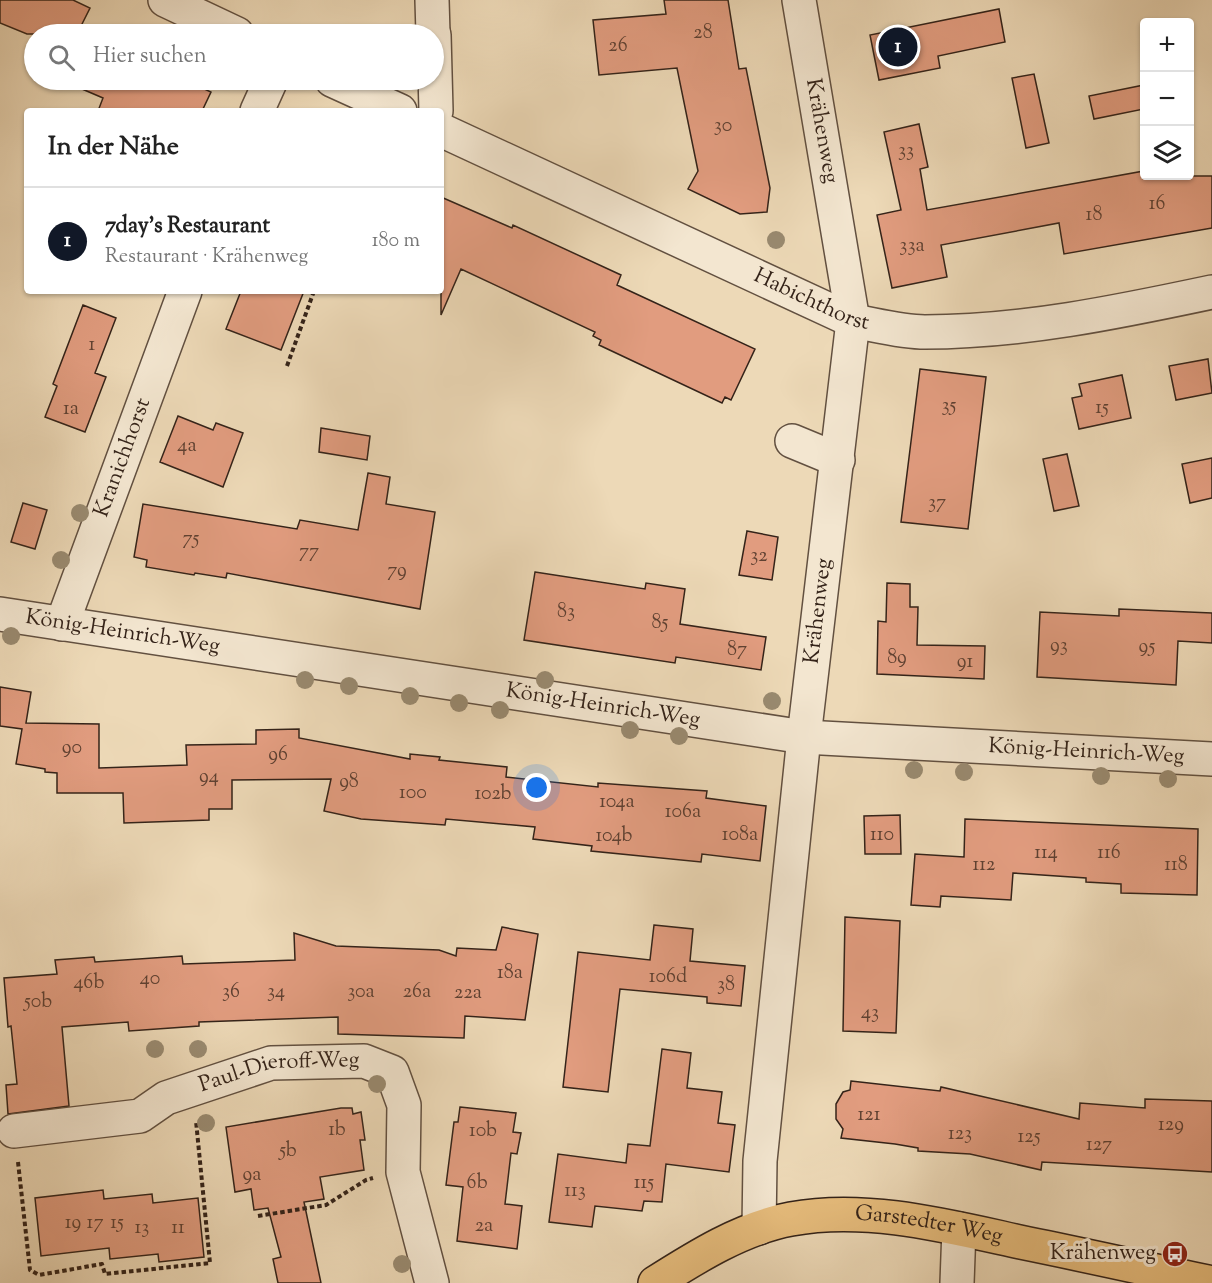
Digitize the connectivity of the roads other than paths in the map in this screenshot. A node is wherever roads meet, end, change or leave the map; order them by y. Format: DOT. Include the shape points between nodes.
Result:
graph roads {
  1 [pos="165,0"];
  2 [pos="432,0"];
  3 [pos="799,0"];
  4 [pos="216,24"];
  5 [pos="433,24"];
  6 [pos="266,90"];
  7 [pos="354,90"];
  8 [pos="435,90"];
  9 [pos="258,108"];
  10 [pos="393,108"];
  11 [pos="436,108"];
  12 [pos="444,131"];
  13 [pos="1212,292"];
  14 [pos="184,294"];
  15 [pos="853,321"];
  16 [pos="792,441"];
  17 [pos="837,460"];
  18 [pos="0,615"];
  19 [pos="62,624"];
  20 [pos="804,737"];
  21 [pos="1212,759"];
  22 [pos="14,1131"];
  23 [pos="759,1228"];
  24 [pos="958,1229"];
  25 [pos="432,1283"];
  26 [pos="656,1283"];
  27 [pos="957,1283"];
  28 [pos="1212,1283"];
  1 -- 4 [label="street"];
  2 -- 5 [label="street"];
  3 -- 15 [label="street, Krähenweg"];
  6 -- 9 [label="street"];
  7 -- 10 [label="street"];
  8 -- 11 [label="street"];
  12 -- 15 [label="street, Habichthorst"];
  13 -- 15 [label="street, Habichthorst" via="998,329 923,333"];
  14 -- 19 [label="street, Kranichhorst"];
  15 -- 17 [label="street, Krähenweg"];
  16 -- 17 [label="street"];
  17 -- 20 [label="street, Krähenweg"];
  18 -- 19 [label="street, König-Heinrich-Weg"];
  19 -- 20 [label="street, König-Heinrich-Weg"];
  20 -- 21 [label="street, König-Heinrich-Weg"];
  20 -- 23 [label="street, Krähenweg" via="758,1183"];
  22 -- 25 [label="street, Paul-Dieroff-Weg" via="140,1116 179,1094 271,1063 364,1061 392,1072 404,1104 403,1172"];
  23 -- 24 [label="main road, Garstedter Weg" via="792,1219 836,1216 886,1217"];
  23 -- 26 [label="main road, Garstedter Weg"];
  24 -- 27 [label="street"];
  24 -- 28 [label="main road, Garstedter Weg"];
}
